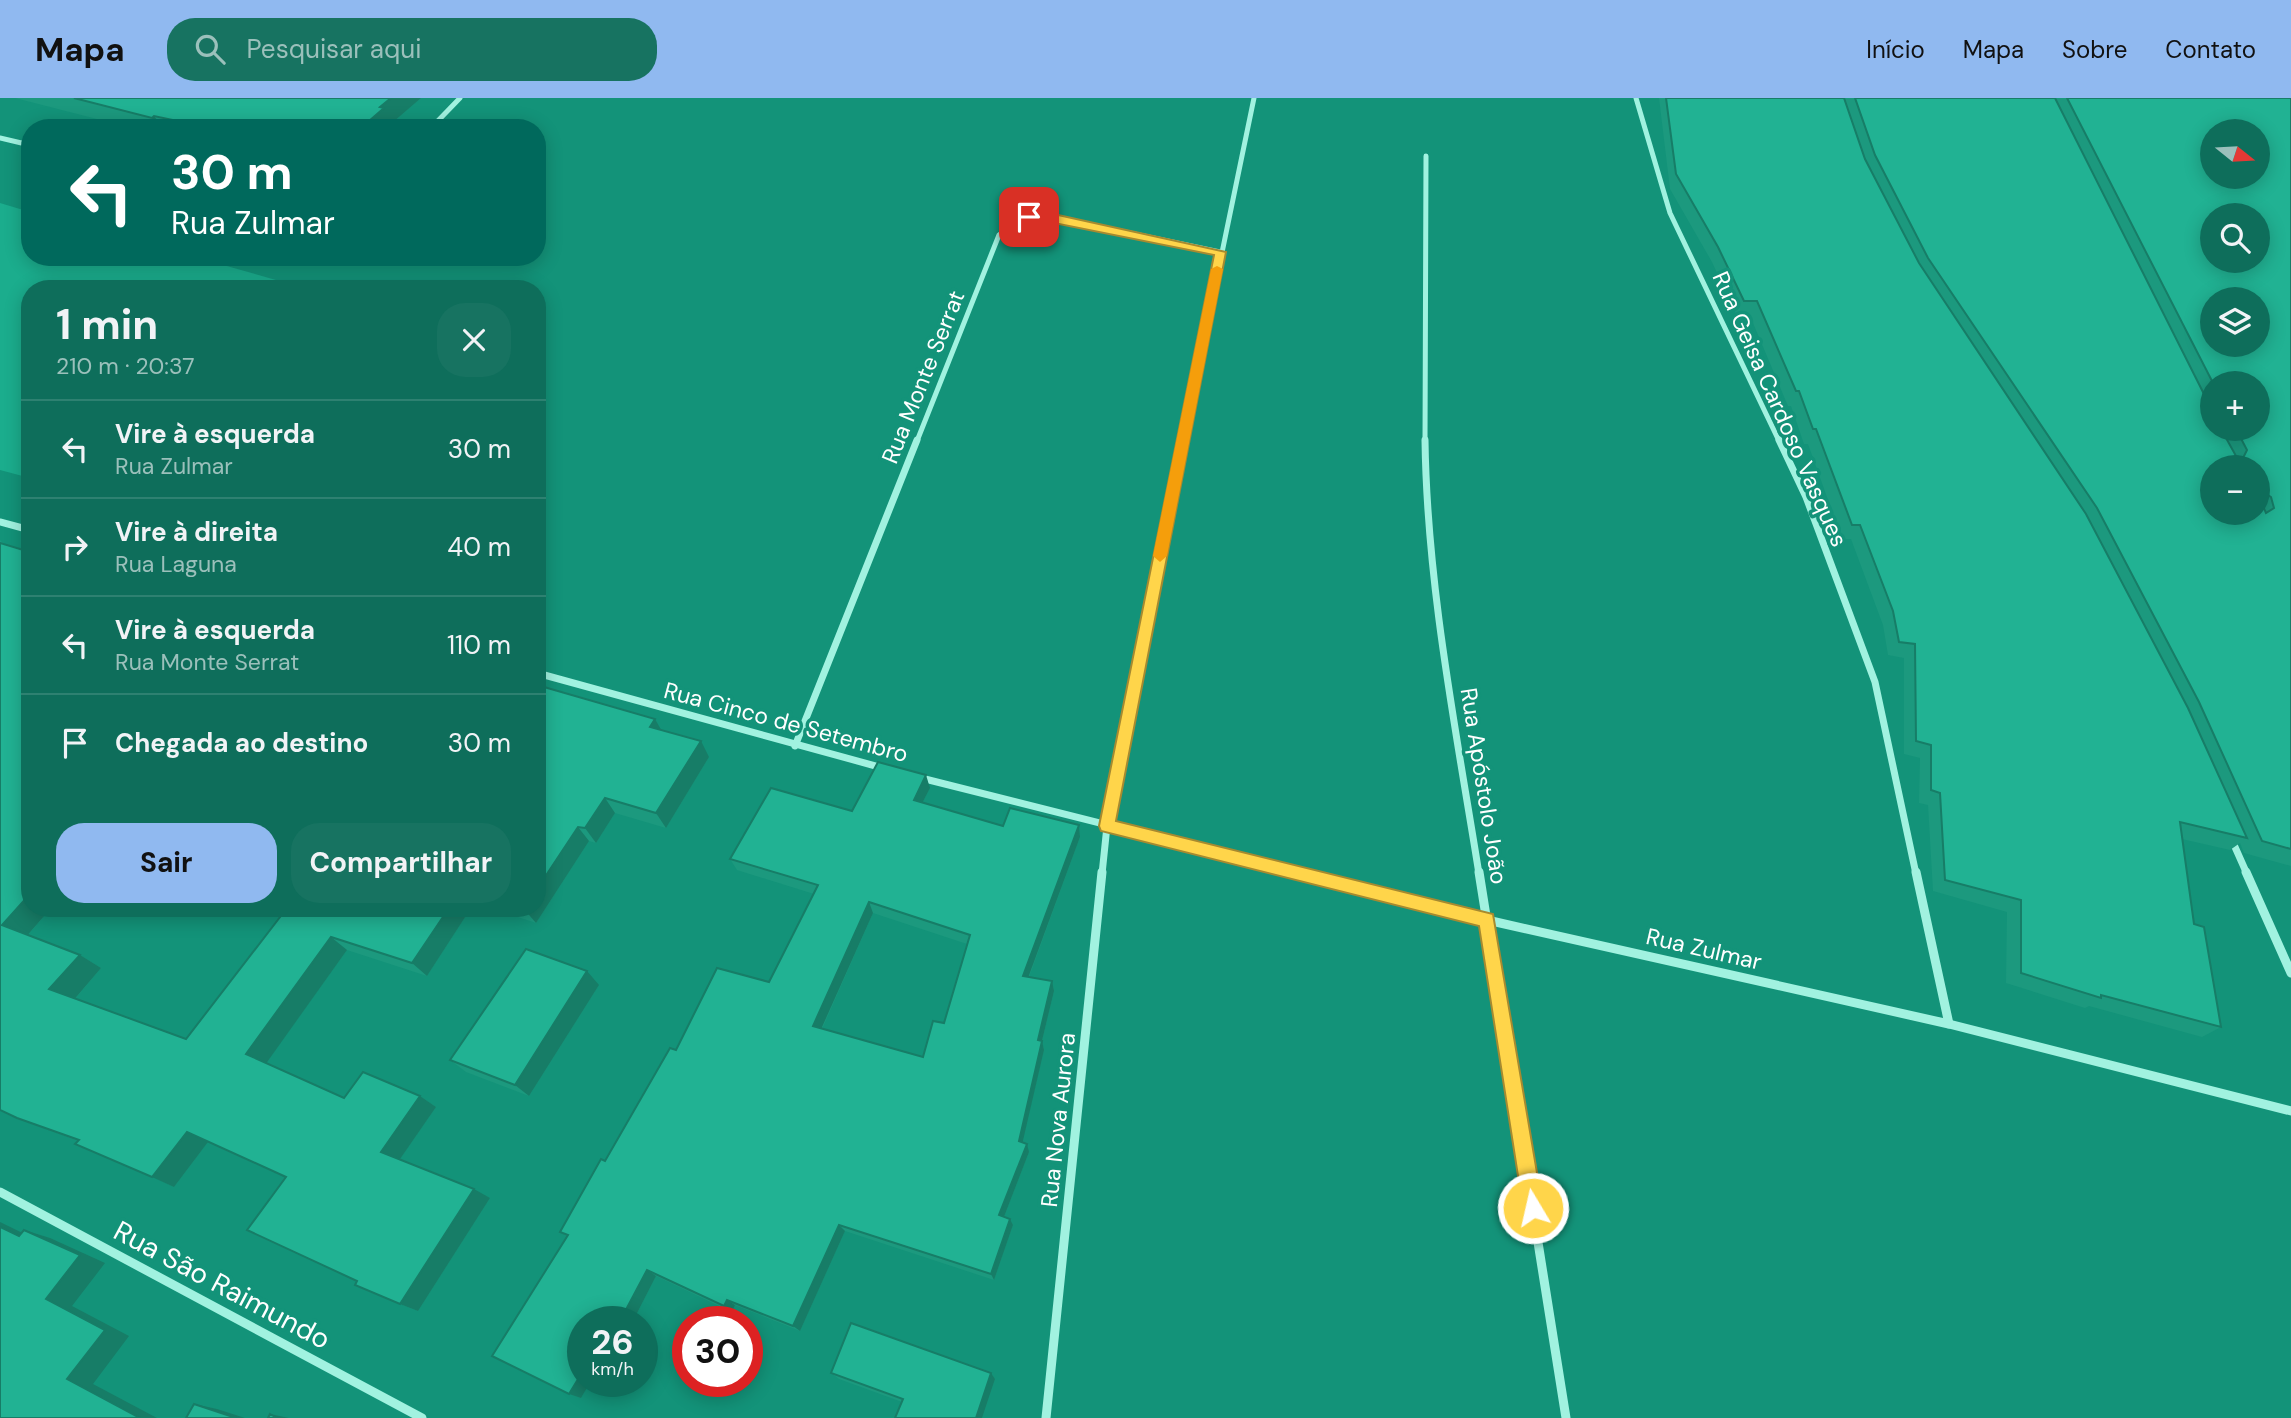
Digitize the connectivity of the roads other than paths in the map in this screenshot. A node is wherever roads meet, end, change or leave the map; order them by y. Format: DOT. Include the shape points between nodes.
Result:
graph roads {
  1 [pos="460,98"];
  2 [pos="1254,98"];
  3 [pos="1636,98"];
  4 [pos="440,119"];
  5 [pos="0,138"];
  6 [pos="21,143"];
  7 [pos="1426,156"];
  8 [pos="1220,252"];
  9 [pos="0,522"];
  10 [pos="21,528"];
  11 [pos="546,676"];
  12 [pos="795,746"];
  13 [pos="886,769"];
  14 [pos="912,776"];
  15 [pos="1107,826"];
  16 [pos="2229,833"];
  17 [pos="1487,920"];
  18 [pos="2291,973"];
  19 [pos="1949,1024"];
  20 [pos="2291,1111"];
  21 [pos="0,1192"];
  22 [pos="422,1418"];
  23 [pos="1046,1418"];
  24 [pos="1566,1418"];
  1 -- 4 [label="street"];
  2 -- 8 [label="street, Rua Nova Aurora"];
  3 -- 19 [label="street, Rua Geisa Cardoso Vasques" via="1670,213 1806,496 1875,682"];
  5 -- 6 [label="street"];
  7 -- 17 [label="street, Rua Apóstolo João" via="1426,514"];
  8 -- 12 [label="street, Rua Monte Serrat" via="1049,216 1029,217 999,235"];
  8 -- 15 [label="street, Rua Nova Aurora"];
  9 -- 10 [label="street"];
  11 -- 12 [label="street, Rua Cinco de Setembro"];
  12 -- 13 [label="street, Rua Cinco de Setembro"];
  14 -- 15 [label="street, Rua Cinco de Setembro"];
  15 -- 17 [label="street, Rua Zulmar"];
  15 -- 23 [label="street, Rua Nova Aurora"];
  16 -- 18 [label="street"];
  17 -- 19 [label="street, Rua Zulmar"];
  17 -- 24 [label="street, Rua Apóstolo João"];
  19 -- 20 [label="street, Rua Zulmar"];
  21 -- 22 [label="street, Rua São Raimundo"];
}
